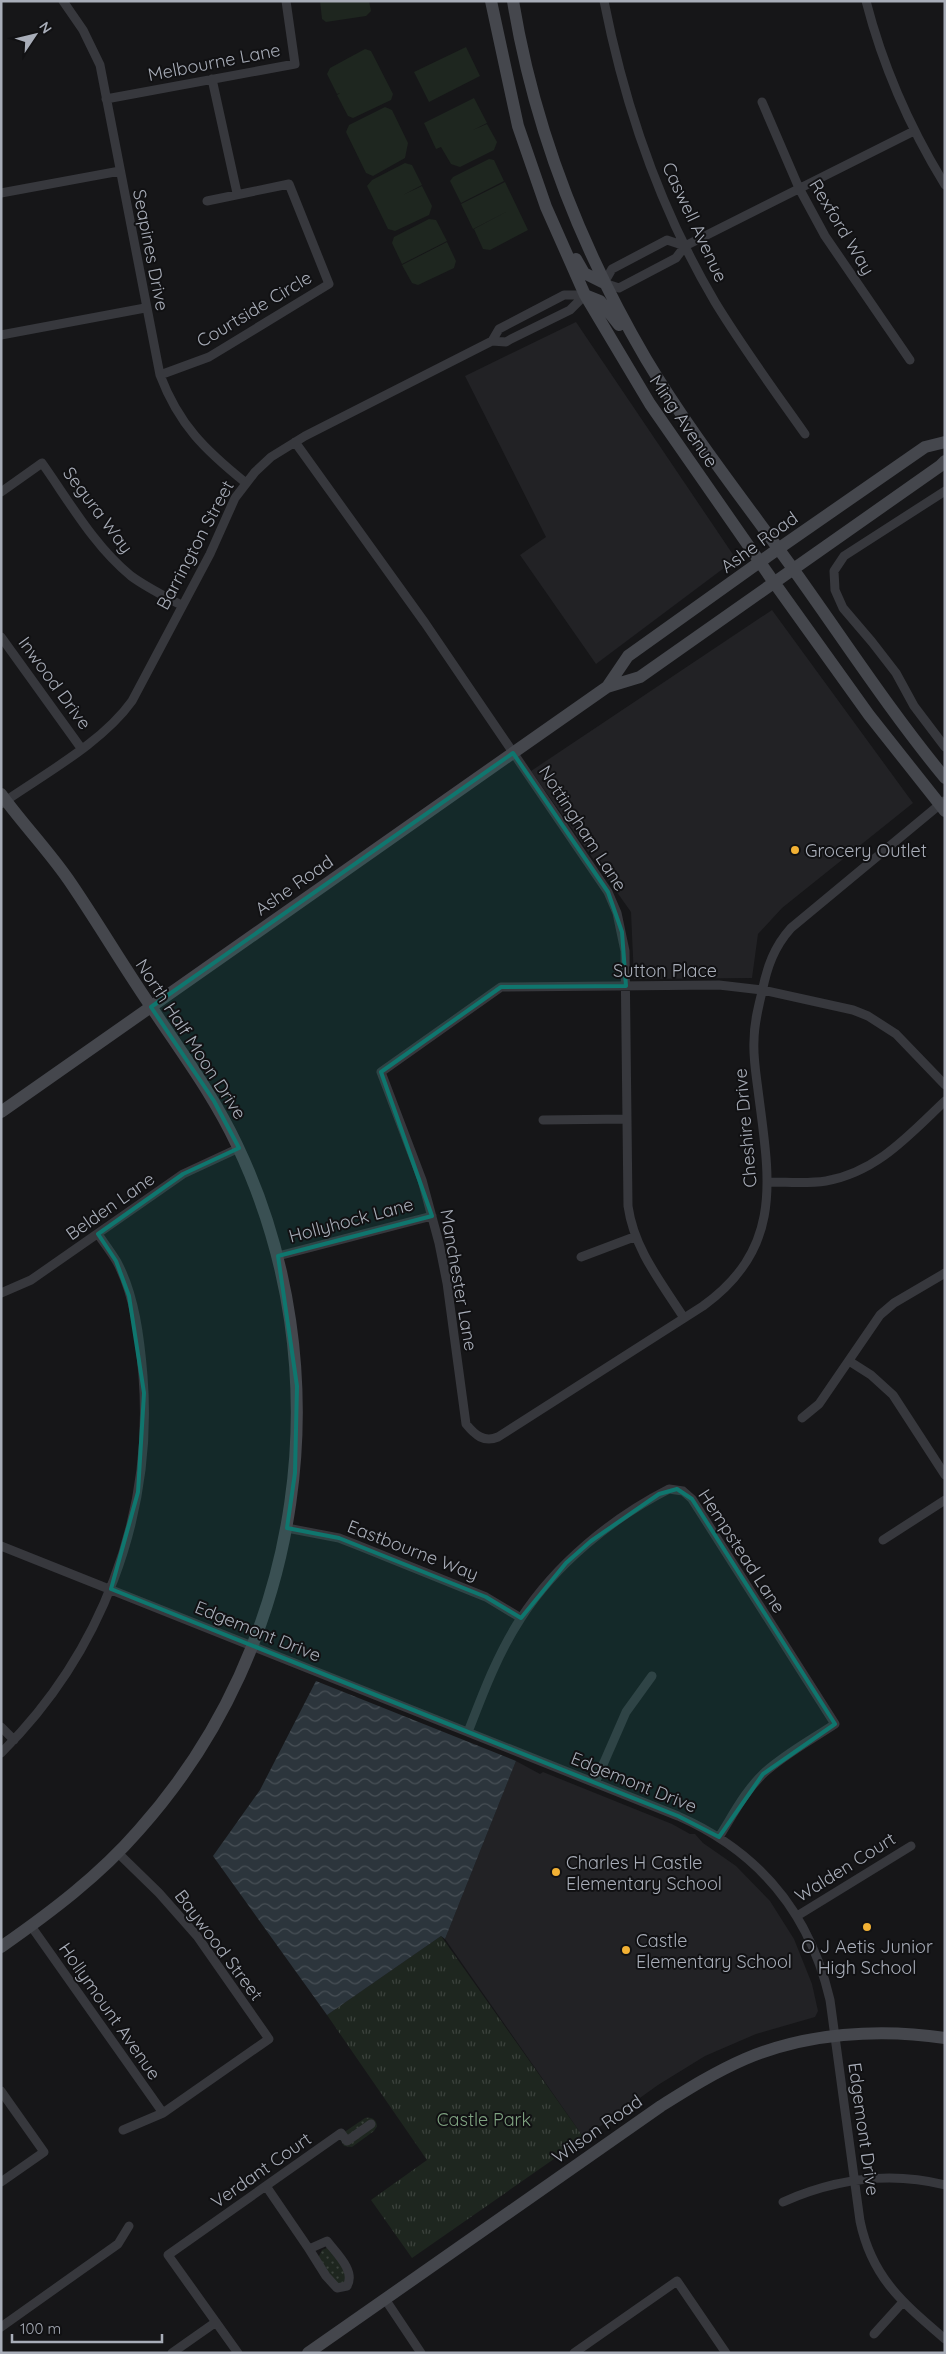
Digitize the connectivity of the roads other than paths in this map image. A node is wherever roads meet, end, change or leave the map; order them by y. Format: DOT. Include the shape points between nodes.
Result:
graph roads {
  1 [pos="63,1"];
  2 [pos="286,1"];
  3 [pos="491,1"];
  4 [pos="513,1"];
  5 [pos="604,1"];
  6 [pos="866,1"];
  7 [pos="212,79"];
  8 [pos="106,99"];
  9 [pos="762,102"];
  10 [pos="914,131"];
  11 [pos="120,171"];
  12 [pos="945,186"];
  13 [pos="800,188"];
  14 [pos="1,193"];
  15 [pos="237,193"];
  16 [pos="207,201"];
  17 [pos="552,221"];
  18 [pos="685,246"];
  19 [pos="604,284"];
  20 [pos="585,295"];
  21 [pos="145,308"];
  22 [pos="1,335"];
  23 [pos="492,341"];
  24 [pos="647,360"];
  25 [pos="910,360"];
  26 [pos="160,375"];
  27 [pos="805,434"];
  28 [pos="295,442"];
  29 [pos="945,442"];
  30 [pos="945,461"];
  31 [pos="246,483"];
  32 [pos="945,491"];
  33 [pos="1,492"];
  34 [pos="778,548"];
  35 [pos="760,562"];
  36 [pos="793,570"];
  37 [pos="774,582"];
  38 [pos="181,605"];
  39 [pos="1,637"];
  40 [pos="607,687"];
  41 [pos="945,747"];
  42 [pos="81,748"];
  43 [pos="513,753"];
  44 [pos="945,778"];
  45 [pos="3,800"];
  46 [pos="943,805"];
  47 [pos="626,986"];
  48 [pos="762,990"];
  49 [pos="151,1007"];
  50 [pos="381,1072"];
  51 [pos="945,1084"];
  52 [pos="945,1101"];
  53 [pos="1,1112"];
  54 [pos="627,1119"];
  55 [pos="542,1120"];
  56 [pos="238,1148"];
  57 [pos="769,1182"];
  58 [pos="432,1216"];
  59 [pos="98,1234"];
  60 [pos="634,1237"];
  61 [pos="278,1256"];
  62 [pos="580,1257"];
  63 [pos="945,1273"];
  64 [pos="1,1293"];
  65 [pos="684,1318"];
  66 [pos="849,1361"];
  67 [pos="802,1418"];
  68 [pos="478,1436"];
  69 [pos="945,1476"];
  70 [pos="945,1500"];
  71 [pos="287,1528"];
  72 [pos="883,1540"];
  73 [pos="1,1546"];
  74 [pos="111,1589"];
  75 [pos="521,1618"];
  76 [pos="253,1646"];
  77 [pos="652,1676"];
  78 [pos="1,1728"];
  79 [pos="468,1732"];
  80 [pos="14,1740"];
  81 [pos="1,1753"];
  82 [pos="595,1783"];
  83 [pos="719,1837"];
  84 [pos="911,1846"];
  85 [pos="118,1853"];
  86 [pos="797,1916"];
  87 [pos="31,1926"];
  88 [pos="1,1947"];
  89 [pos="835,2036"];
  90 [pos="945,2038"];
  91 [pos="1,2091"];
  92 [pos="163,2114"];
  93 [pos="370,2124"];
  94 [pos="124,2130"];
  95 [pos="855,2179"];
  96 [pos="1,2182"];
  97 [pos="945,2185"];
  98 [pos="266,2186"];
  99 [pos="783,2202"];
  100 [pos="129,2226"];
  101 [pos="309,2250"];
  102 [pos="385,2299"];
  103 [pos="903,2302"];
  104 [pos="216,2322"];
  105 [pos="1,2327"];
  106 [pos="874,2334"];
  107 [pos="945,2340"];
  108 [pos="172,2353"];
  109 [pos="238,2353"];
  110 [pos="308,2353"];
  111 [pos="421,2353"];
  112 [pos="574,2353"];
  113 [pos="726,2353"];
  1 -- 8 [label="street, Seapines Drive" via="93,47"];
  2 -- 7 [label="street, Melbourne Lane" via="296,64"];
  3 -- 17 [label="street, Ming Avenue" via="518,126"];
  4 -- 19 [label="street, Ming Avenue" via="527,73 552,158"];
  5 -- 18 [label="street, Caswell Avenue" via="638,132"];
  6 -- 10 [label="street" via="882,54"];
  7 -- 8 [label="street, Melbourne Lane"];
  7 -- 15 [label="street"];
  8 -- 11 [label="street, Seapines Drive"];
  9 -- 13 [label="street, Rexford Way"];
  10 -- 12 [label="street"];
  10 -- 13 [label="street"];
  11 -- 14 [label="street"];
  11 -- 21 [label="street, Seapines Drive"];
  13 -- 18 [label="street"];
  13 -- 25 [label="street, Rexford Way" via="847,271"];
  15 -- 16 [label="street, Courtside Circle"];
  15 -- 26 [label="street, Courtside Circle" via="289,184 328,284 209,357"];
  17 -- 19 [label="street" via="584,272"];
  17 -- 20 [label="street, Ming Avenue"];
  18 -- 19 [label="street" via="676,258 619,288"];
  18 -- 19 [label="street" via="667,240 612,268"];
  18 -- 27 [label="street, Caswell Avenue" via="740,341"];
  19 -- 24 [label="street, Ming Avenue"];
  20 -- 23 [label="street, Barrington Street" via="570,310 506,342"];
  20 -- 23 [label="street, Barrington Street" via="564,295 499,329"];
  20 -- 24 [label="street" via="600,301"];
  20 -- 35 [label="street, Ming Avenue" via="650,404"];
  21 -- 22 [label="street"];
  21 -- 26 [label="street, Seapines Drive"];
  23 -- 28 [label="street, Barrington Street"];
  24 -- 34 [label="street, Ming Avenue"];
  26 -- 31 [label="street, Seapines Drive" via="187,428 214,458"];
  28 -- 31 [label="street, Barrington Street" via="271,457"];
  28 -- 43 [label="street, Nottingham Lane" via="425,623"];
  29 -- 34 [label="street, Ashe Road" via="925,447"];
  30 -- 36 [label="street, Ashe Road"];
  31 -- 38 [label="street, Barrington Street"];
  32 -- 41 [label="street" via="844,556 834,571 835,590 843,608 896,673 914,706"];
  33 -- 38 [label="street, Segura Way" via="42,463 114,561 143,584"];
  34 -- 35 [label="street, Ashe Road"];
  34 -- 36 [label="street, Ming Avenue"];
  35 -- 37 [label="street, Ming Avenue"];
  35 -- 40 [label="street, Ashe Road" via="628,656"];
  36 -- 37 [label="street, Ashe Road"];
  36 -- 44 [label="street, Ming Avenue" via="884,701"];
  37 -- 40 [label="street, Ashe Road" via="640,676"];
  37 -- 46 [label="street, Ming Avenue" via="869,715"];
  38 -- 42 [label="street, Barrington Street" via="132,701 111,726"];
  39 -- 42 [label="street, Inwood Drive"];
  40 -- 43 [label="street, Ashe Road"];
  42 -- 45 [label="street, Barrington Street"];
  43 -- 47 [label="street, Nottingham Lane" via="608,892 622,932"];
  43 -- 49 [label="street, Ashe Road"];
  45 -- 49 [label="street, North Half Moon Drive" via="67,878"];
  46 -- 48 [label="street, Cheshire Drive" via="791,928 774,951"];
  47 -- 48 [label="street, Sutton Place" via="719,985"];
  47 -- 50 [label="street, Sutton Place" via="501,987"];
  47 -- 54 [label="street, Nottingham Lane"];
  48 -- 51 [label="street, Sutton Place" via="868,1016 896,1034"];
  48 -- 57 [label="street, Cheshire Drive" via="754,1041"];
  49 -- 53 [label="street, Ashe Road"];
  49 -- 56 [label="street, North Half Moon Drive" via="205,1086"];
  50 -- 58 [label="street, Manchester Lane" via="406,1134"];
  52 -- 57 [label="street" via="892,1150 861,1171 824,1181"];
  54 -- 55 [label="street"];
  54 -- 60 [label="street, Nottingham Lane" via="628,1206"];
  56 -- 59 [label="street, Belden Lane" via="184,1174"];
  56 -- 61 [label="street, North Half Moon Drive" via="256,1188"];
  57 -- 65 [label="street, Cheshire Drive" via="763,1221 748,1259 725,1288"];
  58 -- 61 [label="street, Hollyhock Lane"];
  58 -- 68 [label="street, Manchester Lane" via="447,1283 464,1416 466,1424"];
  59 -- 64 [label="street, Belden Lane" via="31,1280"];
  59 -- 74 [label="street" via="116,1261 129,1296 144,1393 138,1492"];
  60 -- 62 [label="street"];
  60 -- 65 [label="street, Nottingham Lane"];
  61 -- 71 [label="street, North Half Moon Drive" via="292,1333 297,1386 295,1473"];
  63 -- 66 [label="street" via="880,1315"];
  65 -- 68 [label="street, Cheshire Drive" via="498,1437 492,1440"];
  66 -- 67 [label="street" via="819,1404"];
  66 -- 69 [label="street" via="871,1375 893,1396"];
  70 -- 72 [label="street"];
  71 -- 75 [label="street, Eastbourne Way" via="339,1538 486,1597"];
  71 -- 76 [label="street, North Half Moon Drive" via="269,1602"];
  73 -- 74 [label="street, Edgemont Drive"];
  74 -- 76 [label="street, Edgemont Drive"];
  74 -- 80 [label="street" via="65,1677"];
  75 -- 79 [label="street, Hempstead Lane" via="495,1667"];
  75 -- 83 [label="street, Hempstead Lane" via="566,1563 609,1527 669,1489 688,1494 835,1724 763,1774"];
  76 -- 79 [label="street, Edgemont Drive"];
  76 -- 85 [label="street, North Half Moon Drive" via="223,1711 201,1748 163,1802"];
  77 -- 82 [label="street" via="626,1712"];
  78 -- 80 [label="street"];
  79 -- 82 [label="street, Edgemont Drive"];
  80 -- 81 [label="street"];
  82 -- 83 [label="street, Edgemont Drive"];
  83 -- 86 [label="street, Edgemont Drive" via="769,1878"];
  84 -- 86 [label="street, Walden Court"];
  85 -- 87 [label="street, North Half Moon Drive"];
  85 -- 92 [label="street, Baywood Street" via="197,1936 269,2039"];
  86 -- 89 [label="street, Edgemont Drive" via="810,1939 825,1979"];
  87 -- 88 [label="street, North Half Moon Drive"];
  87 -- 92 [label="street, Hollymount Avenue"];
  89 -- 90 [label="street, Wilson Road" via="901,2033"];
  89 -- 95 [label="street, Edgemont Drive"];
  89 -- 102 [label="street, Wilson Road" via="771,2050 714,2074 661,2106"];
  91 -- 96 [label="street" via="44,2152"];
  92 -- 94 [label="street"];
  93 -- 98 [label="street, Verdant Court" via="347,2141 341,2133"];
  95 -- 97 [label="street" via="908,2178"];
  95 -- 99 [label="street" via="809,2190"];
  95 -- 103 [label="street, Edgemont Drive" via="862,2229 870,2255 890,2288"];
  98 -- 101 [label="street"];
  98 -- 104 [label="street, Verdant Court" via="168,2254"];
  100 -- 105 [label="street" via="118,2244"];
  101 -- 101 [label="street" via="327,2241 350,2272 347,2286 337,2288"];
  102 -- 110 [label="street, Wilson Road"];
  102 -- 111 [label="street"];
  103 -- 106 [label="street"];
  103 -- 107 [label="street, Edgemont Drive"];
  104 -- 108 [label="street"];
  104 -- 109 [label="street"];
  112 -- 113 [label="street" via="677,2281"];
}
